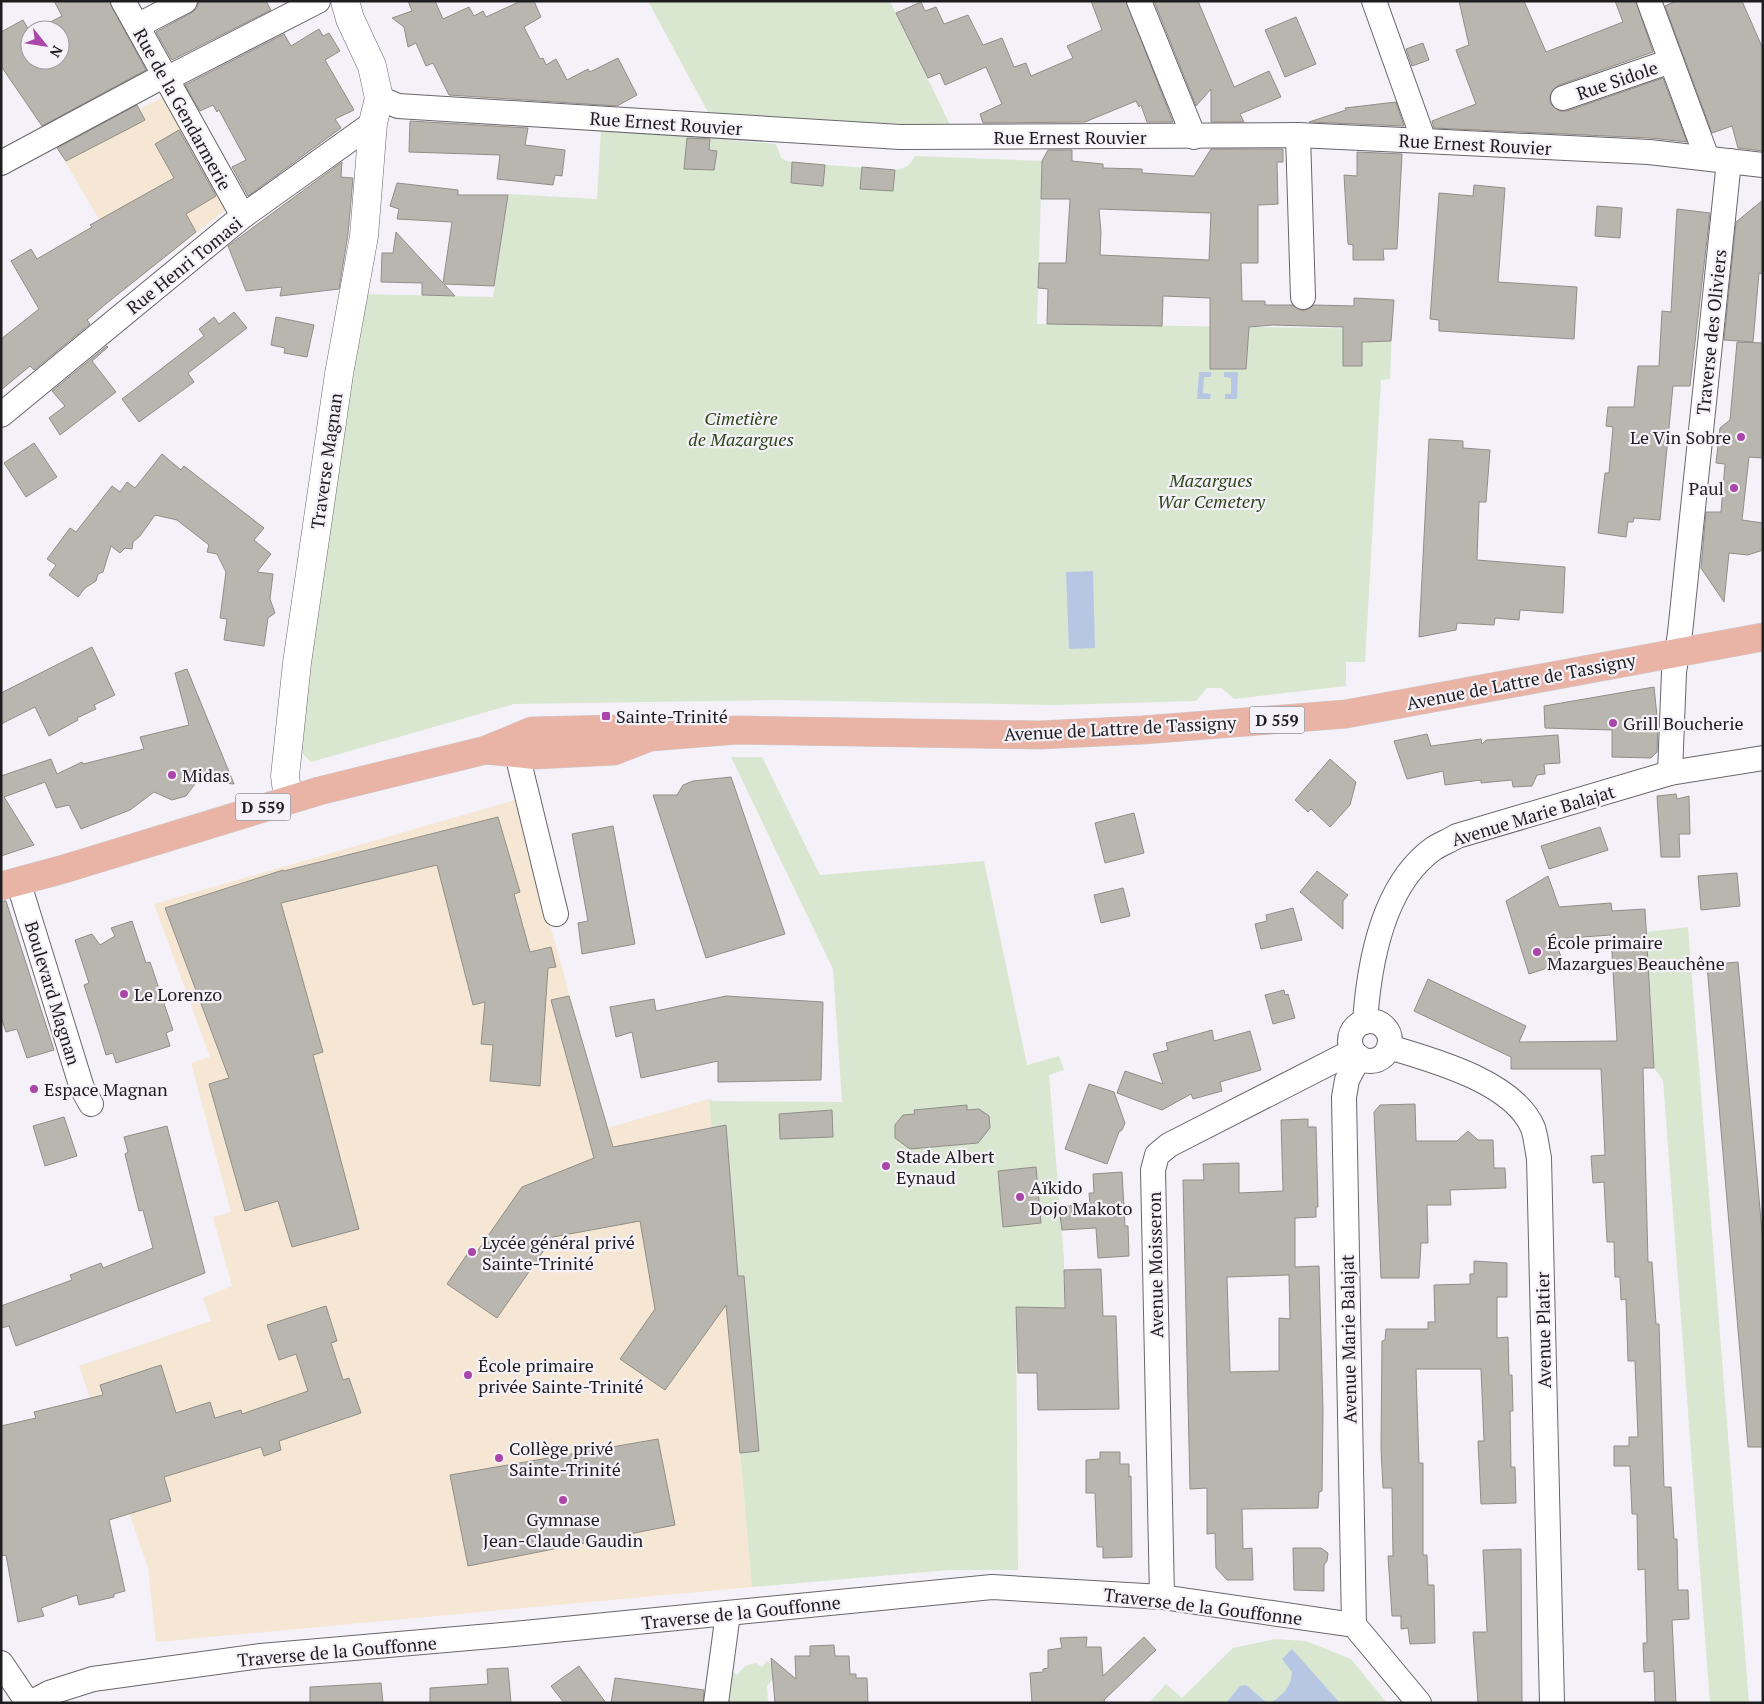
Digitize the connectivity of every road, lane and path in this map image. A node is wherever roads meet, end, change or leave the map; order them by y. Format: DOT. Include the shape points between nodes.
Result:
graph roads {
  1 [pos="123,1"];
  2 [pos="185,1"];
  3 [pos="318,1"];
  4 [pos="1139,1"];
  5 [pos="1374,1"];
  6 [pos="1648,1"];
  7 [pos="343,2"];
  8 [pos="137,26"];
  9 [pos="1671,61"];
  10 [pos="165,77"];
  11 [pos="1563,98"];
  12 [pos="377,110"];
  13 [pos="1298,135"];
  14 [pos="1194,137"];
  15 [pos="1424,141"];
  16 [pos="1718,160"];
  17 [pos="1,163"];
  18 [pos="1763,165"];
  19 [pos="243,216"];
  20 [pos="1303,297"];
  21 [pos="1,416"];
  22 [pos="1763,637"];
  23 [pos="1677,652"];
  24 [pos="650,737"];
  25 [pos="486,750"];
  26 [pos="517,754"];
  27 [pos="1763,758"];
  28 [pos="1670,773"];
  29 [pos="288,799"];
  30 [pos="10,883"];
  31 [pos="556,914"];
  32 [pos="1366,1022"];
  33 [pos="1389,1047"];
  34 [pos="1356,1054"];
  35 [pos="91,1104"];
  36 [pos="1162,1598"];
  37 [pos="728,1613"];
  38 [pos="1354,1624"];
  39 [pos="1,1663"];
  40 [pos="29,1703"];
  41 [pos="716,1703"];
  42 [pos="1418,1703"];
  43 [pos="1552,1703"];
  1 -- 8 [label="street, Rue de la Gendarmerie"];
  2 -- 8 [label="street"];
  3 -- 10 [label="street"];
  4 -- 14 [label="street"];
  5 -- 15 [label="street"];
  6 -- 9 [label="street"];
  7 -- 12 [label="street, Traverse Magnan" via="372,66"];
  8 -- 10 [label="street, Rue de la Gendarmerie"];
  9 -- 11 [label="street, Rue Sidole"];
  9 -- 16 [label="street"];
  10 -- 17 [label="street"];
  10 -- 19 [label="street, Rue de la Gendarmerie"];
  12 -- 14 [label="street, Rue Ernest Rouvier" via="398,106 900,137"];
  12 -- 19 [label="street, Rue Henri Tomasi"];
  12 -- 29 [label="street, Traverse Magnan" via="364,236 339,374 295,691 285,776"];
  13 -- 14 [label="street, Rue Ernest Rouvier"];
  13 -- 15 [label="street, Rue Ernest Rouvier"];
  13 -- 20 [label="street"];
  15 -- 16 [label="street, Rue Ernest Rouvier" via="1649,152"];
  16 -- 18 [label="street, Rue Ernest Rouvier"];
  16 -- 23 [label="street, Traverse des Oliviers"];
  19 -- 21 [label="street, Rue Henri Tomasi"];
  22 -- 23 [label="main road, Avenue de Lattre de Tassigny / D 559"];
  23 -- 24 [label="main road, Avenue de Lattre de Tassigny / D 559" via="1326,716 1039,735 737,730"];
  23 -- 28 [label="street, Traverse des Oliviers"];
  24 -- 25 [label="main road, Avenue de Lattre de Tassigny / D 559" via="619,729 532,731"];
  24 -- 26 [label="main road, Avenue de Lattre de Tassigny / D 559" via="614,751 534,756"];
  25 -- 26 [label="main road, Avenue de Lattre de Tassigny / D 559"];
  25 -- 29 [label="main road, Avenue de Lattre de Tassigny / D 559"];
  26 -- 31 [label="street"];
  27 -- 28 [label="street, Avenue Marie Balajat"];
  28 -- 32 [label="street, Avenue Marie Balajat" via="1457,836 1433,850 1414,867 1400,886 1382,926 1367,996"];
  29 -- 30 [label="main road, Avenue de Lattre de Tassigny / D 559"];
  30 -- 35 [label="street, Boulevard Magnan" via="82,1088"];
  32 -- 33 [label="street" via="1374,1022 1387,1031"];
  32 -- 34 [label="street" via="1359,1025 1351,1037"];
  33 -- 34 [label="street" via="1373,1061"];
  33 -- 43 [label="street, Avenue Platier" via="1462,1073 1504,1093 1522,1110 1533,1128 1539,1158"];
  34 -- 36 [label="street, Avenue Moisseron" via="1169,1145 1157,1156 1153,1170"];
  34 -- 38 [label="street, Avenue Marie Balajat" via="1344,1097"];
  36 -- 37 [label="street, Traverse de la Gouffonne" via="992,1587"];
  36 -- 38 [label="street, Traverse de la Gouffonne"];
  37 -- 40 [label="street, Traverse de la Gouffonne" via="261,1656 93,1678"];
  37 -- 41 [label="street"];
  38 -- 42 [label="street"];
  39 -- 40 [label="street"];
}
